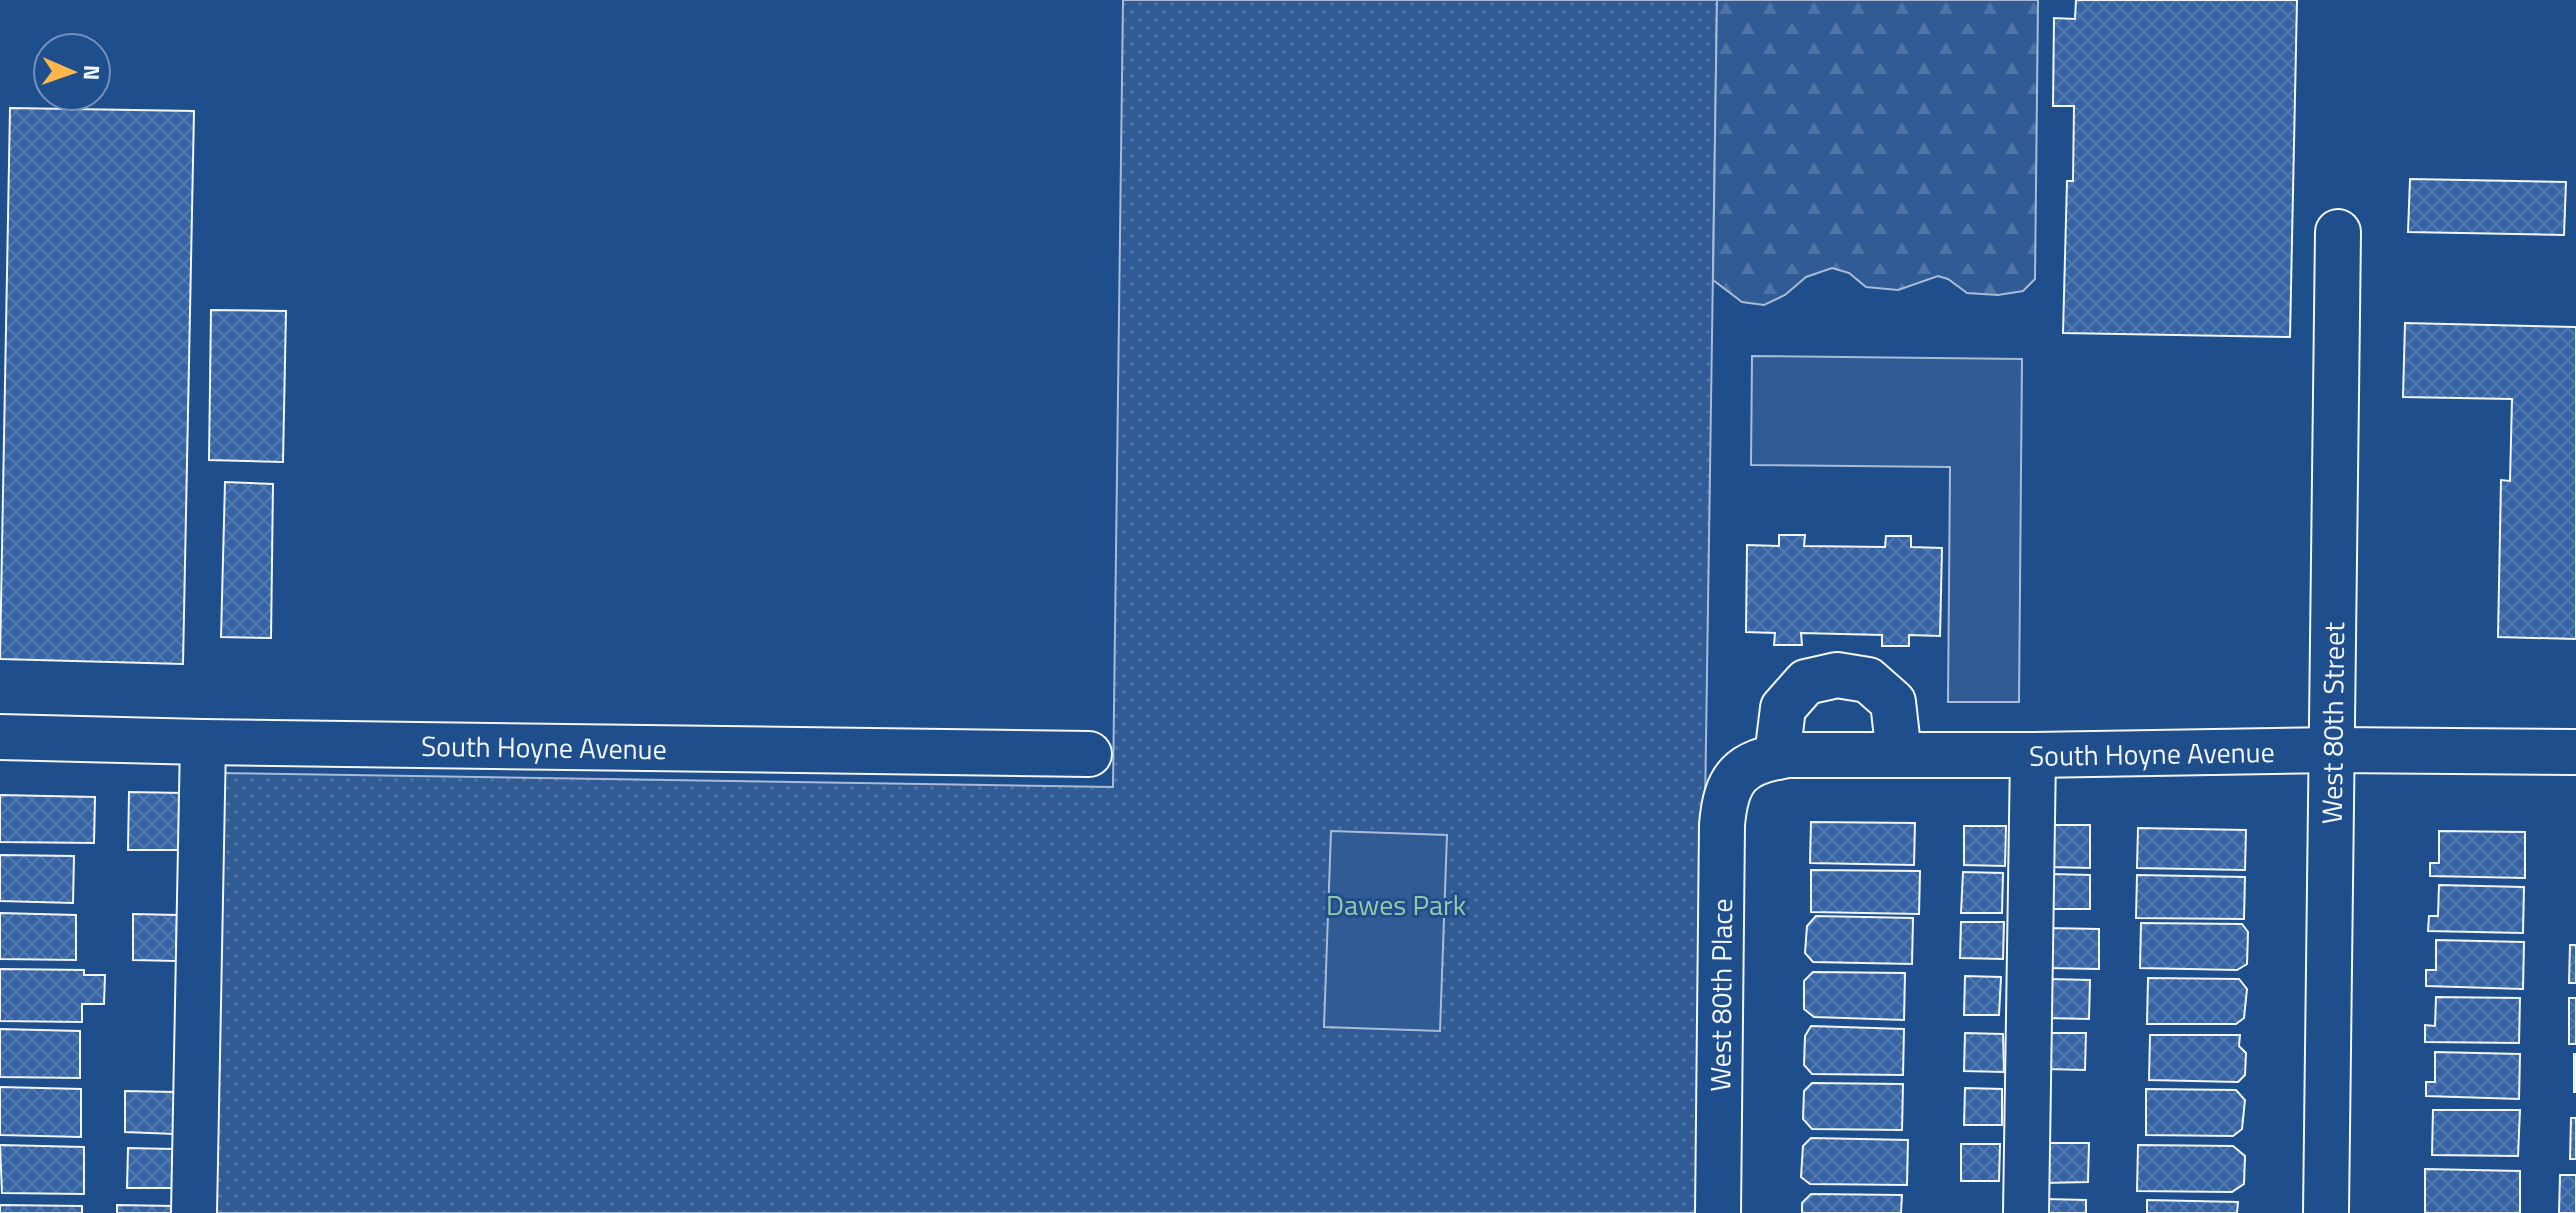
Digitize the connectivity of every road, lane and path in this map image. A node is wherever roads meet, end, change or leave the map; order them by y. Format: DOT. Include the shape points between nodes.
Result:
graph roads {
  1 [pos="2338,232"];
  2 [pos="0,737"];
  3 [pos="203,742"];
  4 [pos="2333,750"];
  5 [pos="2576,752"];
  6 [pos="1089,754"];
  7 [pos="1899,755"];
  8 [pos="2033,755"];
  9 [pos="1777,757"];
  10 [pos="1734,779"];
  11 [pos="194,1213"];
  12 [pos="1718,1213"];
  13 [pos="2026,1213"];
  14 [pos="2326,1213"];
  1 -- 4 [label="street, West 80th Street"];
  2 -- 3 [label="street, South Hoyne Avenue"];
  3 -- 6 [label="street, South Hoyne Avenue"];
  3 -- 11 [label="street"];
  4 -- 5 [label="street, South Hoyne Avenue"];
  4 -- 8 [label="street, South Hoyne Avenue"];
  4 -- 14 [label="street, West 80th Street"];
  7 -- 8 [label="street, South Hoyne Avenue"];
  7 -- 9 [label="street, South Hoyne Avenue"];
  7 -- 9 [label="street" via="1893,702 1868,680 1837,675 1806,682 1783,708"];
  8 -- 13 [label="street"];
  9 -- 10 [label="street, South Hoyne Avenue" via="1750,765"];
  10 -- 12 [label="street, West 80th Place" via="1724,799 1722,825"];
}
